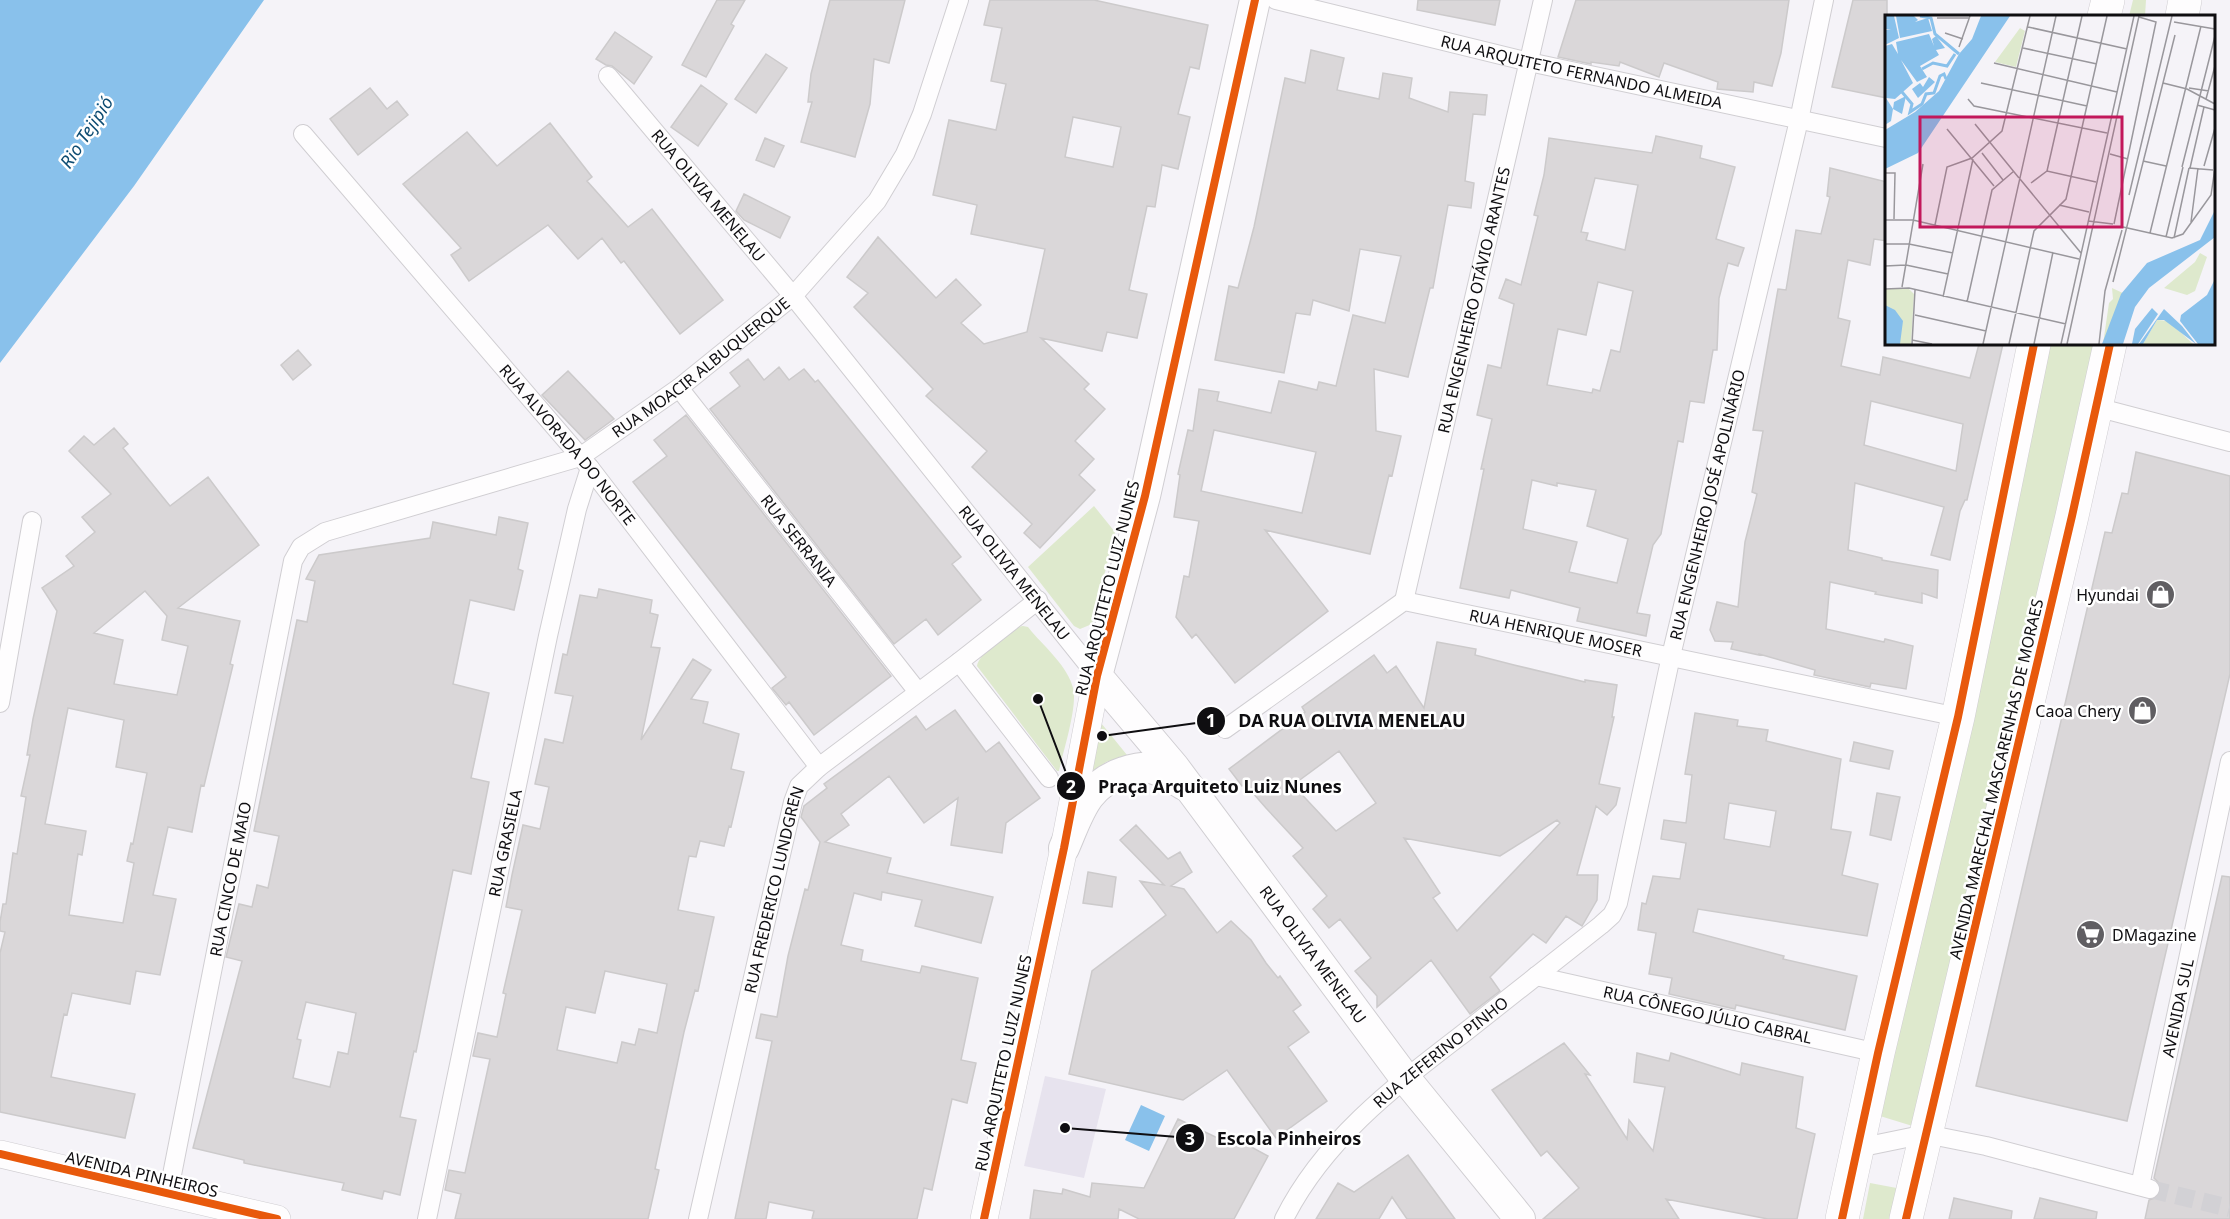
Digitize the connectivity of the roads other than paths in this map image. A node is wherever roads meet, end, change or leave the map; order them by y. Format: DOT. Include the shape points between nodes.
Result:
graph roads {
  1 [pos="959,0"];
  2 [pos="1255,0"];
  3 [pos="1276,0"];
  4 [pos="1543,0"];
  5 [pos="1824,0"];
  6 [pos="2108,0"];
  7 [pos="2185,0"];
  8 [pos="2104,15"];
  9 [pos="2182,15"];
  10 [pos="1529,62"];
  11 [pos="608,76"];
  12 [pos="1799,120"];
  13 [pos="303,134"];
  14 [pos="1885,138"];
  15 [pos="793,296"];
  16 [pos="2034,345"];
  17 [pos="2110,345"];
  18 [pos="679,388"];
  19 [pos="2096,407"];
  20 [pos="2230,442"];
  21 [pos="585,462"];
  22 [pos="32,521"];
  23 [pos="293,561"];
  24 [pos="1038,600"];
  25 [pos="1404,601"];
  26 [pos="1671,656"];
  27 [pos="959,662"];
  28 [pos="1097,676"];
  29 [pos="918,692"];
  30 [pos="0,703"];
  31 [pos="1958,717"];
  32 [pos="1225,729"];
  33 [pos="2230,761"];
  34 [pos="819,767"];
  35 [pos="1048,778"];
  36 [pos="1189,788"];
  37 [pos="1064,848"];
  38 [pos="1536,976"];
  39 [pos="1878,1053"];
  40 [pos="1405,1078"];
  41 [pos="1926,1134"];
  42 [pos="1858,1148"];
  43 [pos="0,1154"];
  44 [pos="168,1195"];
  45 [pos="277,1219"];
  46 [pos="427,1219"];
  47 [pos="698,1219"];
  48 [pos="984,1219"];
  49 [pos="1284,1219"];
  50 [pos="1520,1219"];
  51 [pos="1842,1219"];
  52 [pos="1906,1219"];
  1 -- 15 [label="street, RUA MOACIR ALBUQUERQUE" via="905,154 877,201"];
  2 -- 28 [label="main road, RUA ARQUITETO LUIZ NUNES" via="1145,496"];
  3 -- 10 [label="street, RUA ARQUITETO FERNANDO ALMEIDA"];
  4 -- 10 [label="street, RUA ENGENHEIRO OTÁVIO ARANTES"];
  5 -- 12 [label="street, RUA ENGENHEIRO JOSÉ APOLINÁRIO"];
  6 -- 8 [label="highway"];
  7 -- 9 [label="highway"];
  10 -- 12 [label="street, RUA ARQUITETO FERNANDO ALMEIDA"];
  10 -- 25 [label="street, RUA ENGENHEIRO OTÁVIO ARANTES"];
  11 -- 15 [label="street, RUA OLIVIA MENELAU"];
  12 -- 14 [label="street, RUA ARQUITETO FERNANDO ALMEIDA"];
  12 -- 26 [label="street, RUA ENGENHEIRO JOSÉ APOLINÁRIO"];
  13 -- 21 [label="street, RUA ALVORADA DO NORTE"];
  15 -- 18 [label="street, RUA MOACIR ALBUQUERQUE"];
  15 -- 24 [label="street, RUA OLIVIA MENELAU"];
  16 -- 31 [label="highway"];
  17 -- 19 [label="highway, AVENIDA MARECHAL MASCARENHAS DE MORAES"];
  18 -- 21 [label="street, RUA MOACIR ALBUQUERQUE"];
  18 -- 29 [label="street, RUA SERRANIA"];
  19 -- 20 [label="street"];
  19 -- 41 [label="highway, AVENIDA MARECHAL MASCARENHAS DE MORAES"];
  21 -- 23 [label="street, RUA MOACIR ALBUQUERQUE" via="325,532 302,547"];
  21 -- 34 [label="street, RUA ALVORADA DO NORTE"];
  21 -- 46 [label="street, RUA GRASIELA"];
  22 -- 30 [label="street"];
  23 -- 44 [label="street, RUA CINCO DE MAIO"];
  24 -- 27 [label="street, RUA FREDERICO LUNDGREN"];
  24 -- 28 [label="street, RUA OLIVIA MENELAU"];
  25 -- 26 [label="street, RUA HENRIQUE MOSER"];
  25 -- 32 [label="street"];
  26 -- 31 [label="street, RUA HENRIQUE MOSER"];
  26 -- 38 [label="street, RUA ENGENHEIRO JOSÉ APOLINÁRIO" via="1618,903 1601,925"];
  27 -- 29 [label="street, RUA FREDERICO LUNDGREN"];
  27 -- 35 [label="street"];
  28 -- 36 [label="main road, RUA OLIVIA MENELAU"];
  28 -- 37 [label="main road, RUA ARQUITETO LUIZ NUNES"];
  29 -- 34 [label="street, RUA FREDERICO LUNDGREN"];
  31 -- 39 [label="highway"];
  33 -- 41 [label="street, AVENIDA SUL" via="2145,1187"];
  34 -- 47 [label="street, RUA FREDERICO LUNDGREN" via="799,786 793,802"];
  36 -- 37 [label="main road" via="1151,768 1108,777 1083,804"];
  36 -- 40 [label="main road, RUA OLIVIA MENELAU"];
  37 -- 48 [label="main road, RUA ARQUITETO LUIZ NUNES"];
  38 -- 39 [label="street, RUA CÔNEGO JÚLIO CABRAL"];
  38 -- 40 [label="street, RUA ZEFERINO PINHO"];
  39 -- 42 [label="highway"];
  40 -- 49 [label="street, RUA ZEFERINO PINHO" via="1321,1159"];
  40 -- 50 [label="main road, RUA OLIVIA MENELAU"];
  41 -- 42 [label="street"];
  41 -- 52 [label="highway, AVENIDA MARECHAL MASCARENHAS DE MORAES"];
  42 -- 51 [label="highway"];
  43 -- 44 [label="main road, AVENIDA PINHEIROS"];
  44 -- 45 [label="main road, AVENIDA PINHEIROS"];
}
